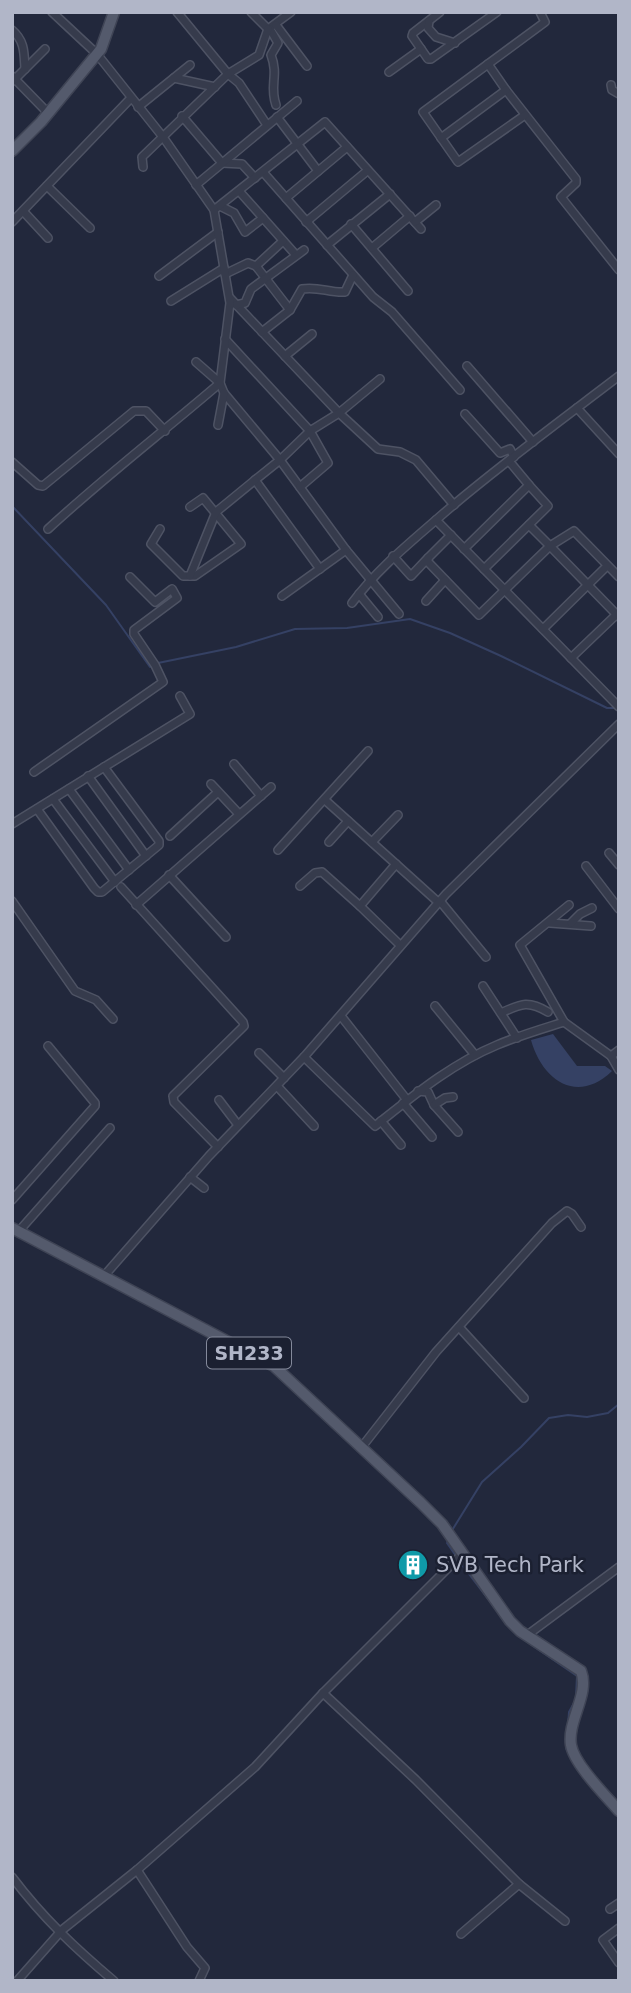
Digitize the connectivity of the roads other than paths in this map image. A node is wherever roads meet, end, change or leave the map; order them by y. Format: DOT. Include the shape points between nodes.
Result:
graph roads {
  1 [pos="52,12"];
  2 [pos="114,12"];
  3 [pos="177,12"];
  4 [pos="251,12"];
  5 [pos="440,12"];
  6 [pos="497,12"];
  7 [pos="540,12"];
  8 [pos="288,13"];
  9 [pos="429,17"];
  10 [pos="271,28"];
  11 [pos="12,30"];
  12 [pos="456,43"];
  13 [pos="45,49"];
  14 [pos="261,49"];
  15 [pos="421,49"];
  16 [pos="97,54"];
  17 [pos="271,54"];
  18 [pos="488,64"];
  19 [pos="190,65"];
  20 [pos="307,66"];
  21 [pos="25,69"];
  22 [pos="389,72"];
  23 [pos="228,74"];
  24 [pos="174,78"];
  25 [pos="13,79"];
  26 [pos="611,85"];
  27 [pos="215,87"];
  28 [pos="506,90"];
  29 [pos="619,94"];
  30 [pos="131,98"];
  31 [pos="297,101"];
  32 [pos="276,105"];
  33 [pos="138,107"];
  34 [pos="48,113"];
  35 [pos="525,115"];
  36 [pos="182,116"];
  37 [pos="277,117"];
  38 [pos="267,125"];
  39 [pos="163,137"];
  40 [pos="441,138"];
  41 [pos="297,146"];
  42 [pos="347,147"];
  43 [pos="12,151"];
  44 [pos="222,163"];
  45 [pos="143,167"];
  46 [pos="318,171"];
  47 [pos="367,171"];
  48 [pos="263,172"];
  49 [pos="255,178"];
  50 [pos="196,185"];
  51 [pos="47,186"];
  52 [pos="239,191"];
  53 [pos="390,194"];
  54 [pos="286,198"];
  55 [pos="436,205"];
  56 [pos="217,208"];
  57 [pos="23,211"];
  58 [pos="263,218"];
  59 [pos="413,219"];
  60 [pos="12,222"];
  61 [pos="306,222"];
  62 [pos="351,224"];
  63 [pos="90,228"];
  64 [pos="421,229"];
  65 [pos="218,232"];
  66 [pos="47,238"];
  67 [pos="283,241"];
  68 [pos="327,246"];
  69 [pos="372,248"];
  70 [pos="304,250"];
  71 [pos="296,255"];
  72 [pos="256,266"];
  73 [pos="619,270"];
  74 [pos="225,271"];
  75 [pos="159,275"];
  76 [pos="353,275"];
  77 [pos="266,278"];
  78 [pos="408,291"];
  79 [pos="229,298"];
  80 [pos="171,301"];
  81 [pos="236,305"];
  82 [pos="290,310"];
  83 [pos="262,332"];
  84 [pos="312,334"];
  85 [pos="225,340"];
  86 [pos="285,356"];
  87 [pos="196,362"];
  88 [pos="467,366"];
  89 [pos="619,376"];
  90 [pos="380,379"];
  91 [pos="220,383"];
  92 [pos="460,390"];
  93 [pos="224,393"];
  94 [pos="577,408"];
  95 [pos="339,413"];
  96 [pos="465,414"];
  97 [pos="218,425"];
  98 [pos="165,431"];
  99 [pos="310,431"];
  100 [pos="533,442"];
  101 [pos="619,454"];
  102 [pos="512,459"];
  103 [pos="280,460"];
  104 [pos="12,462"];
  105 [pos="255,480"];
  106 [pos="529,485"];
  107 [pos="300,487"];
  108 [pos="454,505"];
  109 [pos="190,507"];
  110 [pos="216,512"];
  111 [pos="436,520"];
  112 [pos="529,525"];
  113 [pos="48,529"];
  114 [pos="160,529"];
  115 [pos="451,535"];
  116 [pos="550,546"];
  117 [pos="464,549"];
  118 [pos="346,551"];
  119 [pos="393,556"];
  120 [pos="428,558"];
  121 [pos="607,566"];
  122 [pos="320,569"];
  123 [pos="484,569"];
  124 [pos="190,576"];
  125 [pos="130,577"];
  126 [pos="619,577"];
  127 [pos="371,578"];
  128 [pos="445,580"];
  129 [pos="299,584"];
  130 [pos="588,585"];
  131 [pos="505,591"];
  132 [pos="308,592"];
  133 [pos="359,594"];
  134 [pos="282,596"];
  135 [pos="426,601"];
  136 [pos="352,603"];
  137 [pos="398,614"];
  138 [pos="618,616"];
  139 [pos="378,617"];
  140 [pos="543,629"];
  141 [pos="571,658"];
  142 [pos="180,696"];
  143 [pos="618,706"];
  144 [pos="619,724"];
  145 [pos="368,751"];
  146 [pos="234,764"];
  147 [pos="104,767"];
  148 [pos="34,772"];
  149 [pos="88,776"];
  150 [pos="211,784"];
  151 [pos="271,787"];
  152 [pos="69,789"];
  153 [pos="218,792"];
  154 [pos="261,796"];
  155 [pos="53,799"];
  156 [pos="325,800"];
  157 [pos="37,809"];
  158 [pos="239,814"];
  159 [pos="398,815"];
  160 [pos="348,821"];
  161 [pos="12,824"];
  162 [pos="170,836"];
  163 [pos="330,842"];
  164 [pos="372,842"];
  165 [pos="278,850"];
  166 [pos="609,853"];
  167 [pos="146,856"];
  168 [pos="396,864"];
  169 [pos="619,865"];
  170 [pos="586,866"];
  171 [pos="129,870"];
  172 [pos="169,875"];
  173 [pos="118,885"];
  174 [pos="300,887"];
  175 [pos="12,901"];
  176 [pos="439,902"];
  177 [pos="136,905"];
  178 [pos="569,905"];
  179 [pos="360,906"];
  180 [pos="592,908"];
  181 [pos="619,909"];
  182 [pos="550,923"];
  183 [pos="571,923"];
  184 [pos="591,926"];
  185 [pos="226,937"];
  186 [pos="400,945"];
  187 [pos="486,957"];
  188 [pos="483,986"];
  189 [pos="435,1006"];
  190 [pos="548,1012"];
  191 [pos="501,1013"];
  192 [pos="341,1016"];
  193 [pos="113,1019"];
  194 [pos="564,1022"];
  195 [pos="517,1038"];
  196 [pos="48,1046"];
  197 [pos="619,1050"];
  198 [pos="259,1053"];
  199 [pos="475,1055"];
  200 [pos="611,1056"];
  201 [pos="304,1057"];
  202 [pos="619,1070"];
  203 [pos="284,1078"];
  204 [pos="277,1086"];
  205 [pos="417,1091"];
  206 [pos="453,1097"];
  207 [pos="219,1100"];
  208 [pos="405,1102"];
  209 [pos="434,1105"];
  210 [pos="381,1121"];
  211 [pos="238,1125"];
  212 [pos="314,1126"];
  213 [pos="110,1128"];
  214 [pos="458,1132"];
  215 [pos="432,1137"];
  216 [pos="401,1145"];
  217 [pos="218,1147"];
  218 [pos="190,1177"];
  219 [pos="204,1188"];
  220 [pos="12,1200"];
  221 [pos="581,1227"];
  222 [pos="15,1230"];
  223 [pos="104,1276"];
  224 [pos="459,1327"];
  225 [pos="524,1398"];
  226 [pos="361,1448"];
  227 [pos="459,1557"];
  228 [pos="619,1567"];
  229 [pos="526,1636"];
  230 [pos="323,1693"];
  231 [pos="619,1811"];
  232 [pos="137,1870"];
  233 [pos="12,1877"];
  234 [pos="519,1884"];
  235 [pos="619,1903"];
  236 [pos="610,1909"];
  237 [pos="565,1921"];
  238 [pos="619,1928"];
  239 [pos="59,1933"];
  240 [pos="461,1934"];
  241 [pos="618,1962"];
  242 [pos="17,1981"];
  243 [pos="114,1981"];
  244 [pos="199,1981"];
  1 -- 16 [label="street"];
  2 -- 16 [label="main road"];
  3 -- 23 [label="street"];
  4 -- 10 [label="street"];
  5 -- 9 [label="street"];
  6 -- 12 [label="street"];
  7 -- 18 [label="street" via="545,22"];
  8 -- 10 [label="street"];
  9 -- 12 [label="street" via="428,28 436,37"];
  9 -- 15 [label="street" via="413,33"];
  10 -- 14 [label="street"];
  10 -- 17 [label="street" via="278,43"];
  10 -- 20 [label="street"];
  11 -- 21 [label="street" via="24,48"];
  12 -- 15 [label="street" via="431,59"];
  13 -- 21 [label="street"];
  14 -- 17 [label="street"];
  14 -- 23 [label="street" via="259,55"];
  15 -- 22 [label="street"];
  16 -- 30 [label="street"];
  16 -- 34 [label="main road"];
  17 -- 32 [label="street" via="277,69 272,93"];
  18 -- 28 [label="street"];
  18 -- 40 [label="street" via="423,112"];
  19 -- 24 [label="street"];
  21 -- 25 [label="street"];
  23 -- 27 [label="street"];
  23 -- 38 [label="street"];
  24 -- 27 [label="street"];
  24 -- 33 [label="street"];
  25 -- 34 [label="street"];
  26 -- 29 [label="street"];
  27 -- 36 [label="street"];
  28 -- 35 [label="street"];
  28 -- 40 [label="street"];
  30 -- 33 [label="street"];
  30 -- 51 [label="street"];
  31 -- 37 [label="street"];
  33 -- 39 [label="street"];
  34 -- 43 [label="main road"];
  35 -- 40 [label="street" via="458,162"];
  35 -- 73 [label="street" via="576,179 561,197"];
  36 -- 39 [label="street"];
  36 -- 44 [label="street"];
  37 -- 38 [label="street"];
  37 -- 41 [label="street"];
  38 -- 44 [label="street"];
  39 -- 45 [label="street" via="142,157"];
  39 -- 50 [label="street"];
  41 -- 42 [label="street" via="325,122"];
  41 -- 46 [label="street"];
  41 -- 48 [label="street"];
  42 -- 46 [label="street"];
  42 -- 47 [label="street"];
  44 -- 49 [label="street" via="242,164"];
  44 -- 50 [label="street"];
  46 -- 54 [label="street"];
  47 -- 53 [label="street"];
  47 -- 61 [label="street"];
  48 -- 49 [label="street"];
  48 -- 54 [label="street"];
  49 -- 52 [label="street"];
  50 -- 56 [label="street"];
  51 -- 57 [label="street"];
  51 -- 63 [label="street"];
  52 -- 56 [label="street"];
  52 -- 58 [label="street"];
  53 -- 59 [label="street"];
  53 -- 62 [label="street"];
  54 -- 61 [label="street"];
  55 -- 59 [label="street"];
  56 -- 58 [label="street" via="233,213 245,232"];
  56 -- 65 [label="street"];
  57 -- 60 [label="street"];
  57 -- 66 [label="street"];
  58 -- 67 [label="street"];
  59 -- 64 [label="street"];
  59 -- 69 [label="street"];
  61 -- 68 [label="street"];
  62 -- 68 [label="street"];
  62 -- 69 [label="street"];
  65 -- 74 [label="street"];
  65 -- 75 [label="street"];
  67 -- 71 [label="street"];
  67 -- 72 [label="street"];
  68 -- 76 [label="street"];
  69 -- 78 [label="street"];
  70 -- 71 [label="street"];
  71 -- 77 [label="street"];
  72 -- 74 [label="street" via="248,263"];
  72 -- 77 [label="street"];
  74 -- 79 [label="street"];
  74 -- 80 [label="street"];
  76 -- 82 [label="street" via="345,292 328,293 316,286 302,289"];
  76 -- 92 [label="street"];
  77 -- 81 [label="street" via="251,289 245,303"];
  77 -- 82 [label="street"];
  79 -- 81 [label="street"];
  79 -- 85 [label="street"];
  81 -- 83 [label="street"];
  82 -- 83 [label="street"];
  83 -- 86 [label="street"];
  84 -- 86 [label="street"];
  85 -- 91 [label="street"];
  85 -- 99 [label="street"];
  86 -- 95 [label="street"];
  87 -- 91 [label="street"];
  88 -- 100 [label="street"];
  89 -- 94 [label="street"];
  90 -- 95 [label="street"];
  91 -- 93 [label="street"];
  91 -- 98 [label="street"];
  93 -- 97 [label="street"];
  93 -- 103 [label="street"];
  94 -- 100 [label="street"];
  94 -- 101 [label="street"];
  95 -- 99 [label="street"];
  95 -- 108 [label="street" via="379,449 415,460"];
  96 -- 102 [label="street" via="500,453 510,449"];
  98 -- 104 [label="street" via="146,411 134,411 43,486"];
  98 -- 113 [label="street"];
  99 -- 103 [label="street"];
  99 -- 107 [label="street" via="328,463"];
  100 -- 102 [label="street"];
  102 -- 106 [label="street"];
  102 -- 108 [label="street"];
  103 -- 105 [label="street"];
  103 -- 107 [label="street"];
  105 -- 110 [label="street"];
  105 -- 122 [label="street"];
  106 -- 112 [label="street" via="548,505"];
  106 -- 117 [label="street"];
  107 -- 118 [label="street"];
  108 -- 111 [label="street"];
  109 -- 110 [label="street" via="203,498"];
  110 -- 124 [label="street"];
  110 -- 124 [label="street" via="240,544"];
  111 -- 115 [label="street"];
  111 -- 119 [label="street"];
  112 -- 116 [label="street"];
  112 -- 123 [label="street"];
  114 -- 124 [label="street" via="151,544 183,576"];
  115 -- 117 [label="street"];
  115 -- 120 [label="street"];
  116 -- 121 [label="street" via="574,531"];
  116 -- 130 [label="street"];
  116 -- 131 [label="street"];
  117 -- 123 [label="street"];
  118 -- 122 [label="street"];
  118 -- 127 [label="street"];
  119 -- 120 [label="street" via="411,576"];
  119 -- 127 [label="street"];
  120 -- 128 [label="street"];
  121 -- 126 [label="street"];
  121 -- 130 [label="street"];
  122 -- 129 [label="street"];
  123 -- 131 [label="street"];
  125 -- 148 [label="street" via="155,602 172,589 177,598 134,630 163,682"];
  127 -- 133 [label="street"];
  127 -- 137 [label="street"];
  128 -- 131 [label="street" via="479,615"];
  128 -- 135 [label="street"];
  129 -- 132 [label="street"];
  129 -- 134 [label="street"];
  130 -- 138 [label="street"];
  130 -- 140 [label="street"];
  131 -- 140 [label="street"];
  133 -- 136 [label="street"];
  133 -- 139 [label="street"];
  138 -- 141 [label="street"];
  140 -- 141 [label="street"];
  141 -- 143 [label="street"];
  142 -- 147 [label="street" via="190,714"];
  144 -- 176 [label="street"];
  145 -- 156 [label="street"];
  146 -- 154 [label="street"];
  147 -- 149 [label="street"];
  147 -- 167 [label="street" via="159,841"];
  149 -- 152 [label="street"];
  149 -- 167 [label="street"];
  150 -- 153 [label="street"];
  151 -- 154 [label="street"];
  152 -- 155 [label="street"];
  152 -- 171 [label="street"];
  153 -- 158 [label="street"];
  153 -- 162 [label="street"];
  154 -- 158 [label="street"];
  155 -- 157 [label="street"];
  155 -- 173 [label="street"];
  156 -- 160 [label="street"];
  156 -- 165 [label="street"];
  157 -- 161 [label="street"];
  157 -- 173 [label="street" via="98,892"];
  158 -- 172 [label="street"];
  159 -- 164 [label="street"];
  160 -- 163 [label="street"];
  160 -- 164 [label="street"];
  164 -- 168 [label="street"];
  166 -- 169 [label="street"];
  167 -- 171 [label="street"];
  168 -- 176 [label="street"];
  168 -- 179 [label="street"];
  170 -- 181 [label="street"];
  171 -- 173 [label="street"];
  172 -- 177 [label="street"];
  172 -- 185 [label="street"];
  173 -- 177 [label="street"];
  174 -- 179 [label="street" via="321,872"];
  175 -- 193 [label="street" via="75,991 96,1000"];
  176 -- 186 [label="street"];
  176 -- 187 [label="street"];
  177 -- 217 [label="street" via="243,1022 242,1029 173,1096"];
  178 -- 182 [label="street"];
  179 -- 186 [label="street"];
  180 -- 183 [label="street"];
  182 -- 183 [label="street"];
  182 -- 194 [label="street" via="520,945"];
  183 -- 184 [label="street"];
  186 -- 192 [label="street"];
  188 -- 191 [label="street"];
  189 -- 199 [label="street"];
  190 -- 191 [label="street" via="523,1003"];
  191 -- 195 [label="street"];
  192 -- 201 [label="street"];
  192 -- 208 [label="street"];
  194 -- 195 [label="street"];
  194 -- 200 [label="street"];
  195 -- 199 [label="street"];
  196 -- 220 [label="street" via="95,1103"];
  197 -- 200 [label="street"];
  198 -- 203 [label="street"];
  199 -- 205 [label="street"];
  200 -- 202 [label="street"];
  201 -- 203 [label="street"];
  201 -- 210 [label="street" via="374,1126"];
  203 -- 204 [label="street"];
  204 -- 211 [label="street"];
  204 -- 212 [label="street"];
  205 -- 208 [label="street"];
  205 -- 209 [label="street" via="428,1092"];
  206 -- 209 [label="street"];
  207 -- 211 [label="street"];
  208 -- 210 [label="street"];
  208 -- 215 [label="street"];
  209 -- 214 [label="street"];
  210 -- 216 [label="street"];
  211 -- 217 [label="street"];
  213 -- 222 [label="street"];
  217 -- 218 [label="street"];
  218 -- 219 [label="street"];
  218 -- 223 [label="street"];
  221 -- 224 [label="street" via="572,1214 564,1212"];
  222 -- 223 [label="main road, SH233"];
  223 -- 226 [label="main road, SH233" via="274,1366"];
  224 -- 225 [label="street"];
  224 -- 226 [label="street"];
  226 -- 227 [label="main road, SH233" via="421,1503 450,1536"];
  227 -- 229 [label="main road, SH233"];
  227 -- 230 [label="street"];
  228 -- 229 [label="street"];
  229 -- 231 [label="main road, SH233" via="581,1671 584,1679 571,1748"];
  230 -- 232 [label="street" via="255,1767"];
  230 -- 234 [label="street"];
  232 -- 239 [label="street"];
  232 -- 244 [label="street" via="205,1968"];
  233 -- 239 [label="street"];
  234 -- 237 [label="street"];
  234 -- 240 [label="street"];
  235 -- 236 [label="street"];
  238 -- 241 [label="street" via="603,1940"];
  239 -- 242 [label="street"];
  239 -- 243 [label="street"];
}
